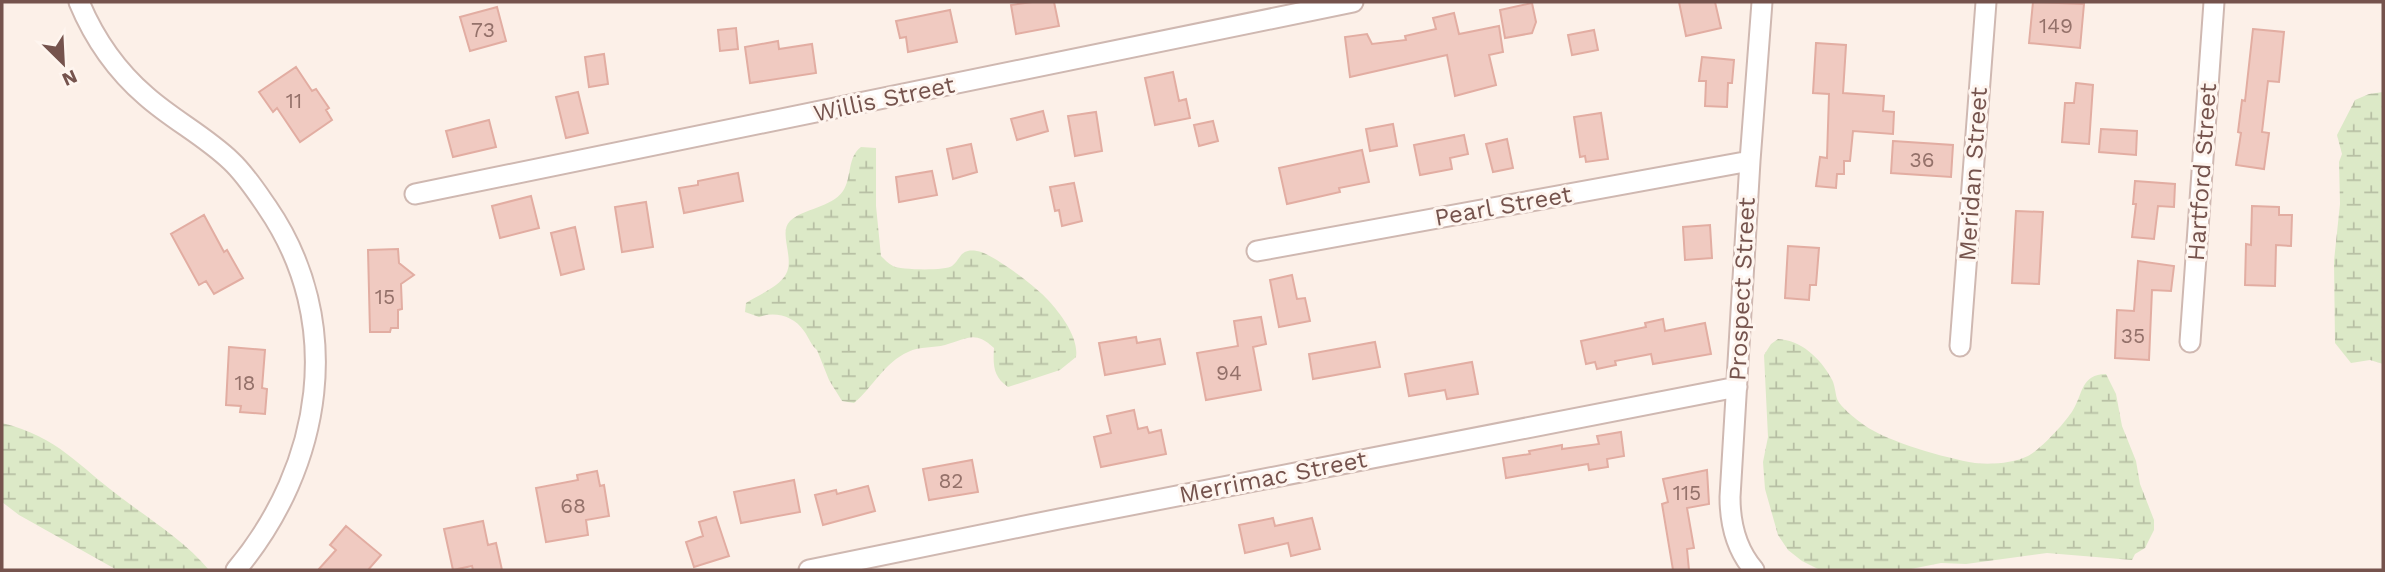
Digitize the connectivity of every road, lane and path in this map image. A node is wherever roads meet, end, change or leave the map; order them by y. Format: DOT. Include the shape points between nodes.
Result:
graph roads {
  1 [pos="79,2"];
  2 [pos="1353,2"];
  3 [pos="1762,2"];
  4 [pos="1986,2"];
  5 [pos="2214,2"];
  6 [pos="1750,161"];
  7 [pos="415,194"];
  8 [pos="1257,251"];
  9 [pos="2190,342"];
  10 [pos="1960,346"];
  11 [pos="1737,387"];
  12 [pos="236,570"];
  13 [pos="810,570"];
  14 [pos="1754,570"];
  1 -- 12 [label="street" via="120,70 146,97 202,135 252,186 284,234 308,295 316,340 307,438 268,526"];
  2 -- 7 [label="street, Willis Street"];
  3 -- 6 [label="street, Prospect Street"];
  4 -- 10 [label="street, Meridan Street"];
  5 -- 9 [label="street, Hartford Street"];
  6 -- 8 [label="street, Pearl Street"];
  6 -- 11 [label="street, Prospect Street"];
  11 -- 13 [label="street, Merrimac Street"];
  11 -- 14 [label="street, Prospect Street" via="1730,512 1736,540"];
}
